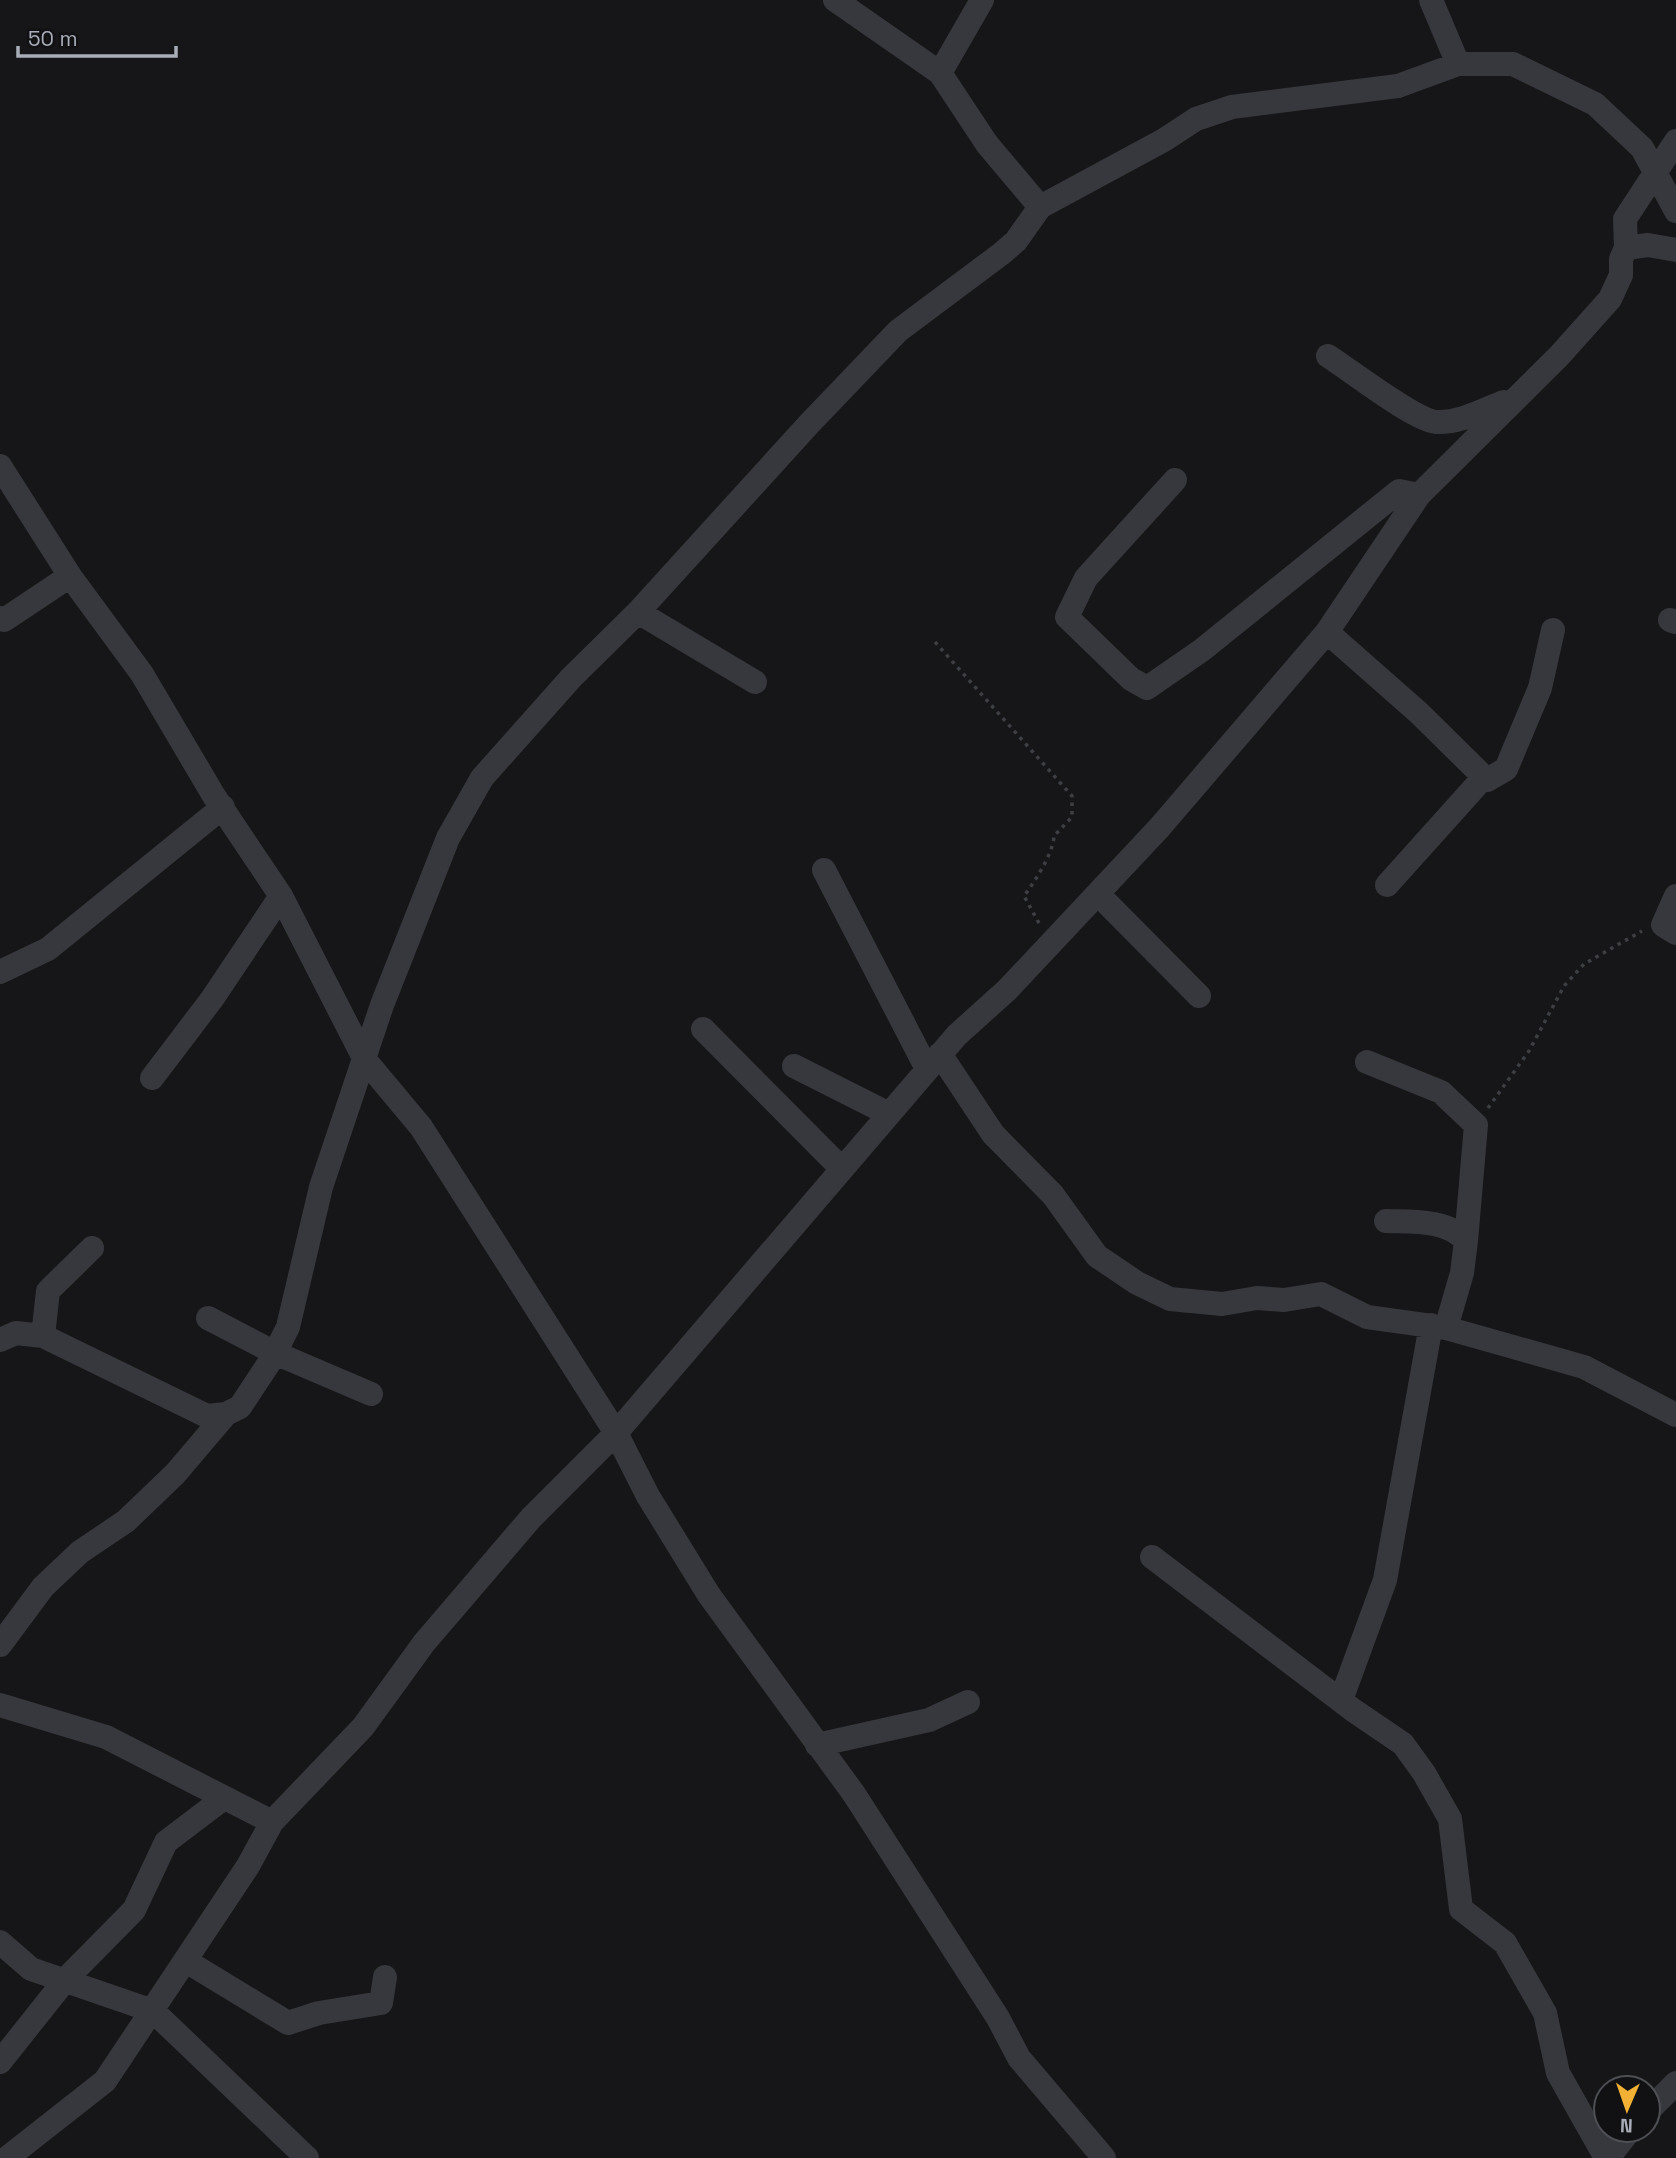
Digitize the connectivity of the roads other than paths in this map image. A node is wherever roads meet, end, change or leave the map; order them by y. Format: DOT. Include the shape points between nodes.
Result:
graph roads {
  1 [pos="835,0"];
  2 [pos="982,0"];
  3 [pos="1431,0"];
  4 [pos="1458,64"];
  5 [pos="940,72"];
  6 [pos="1676,141"];
  7 [pos="1657,171"];
  8 [pos="1040,207"];
  9 [pos="1676,211"];
  10 [pos="1626,248"];
  11 [pos="1676,250"];
  12 [pos="1328,356"];
  13 [pos="1515,398"];
  14 [pos="0,466"];
  15 [pos="1175,480"];
  16 [pos="1419,495"];
  17 [pos="70,576"];
  18 [pos="638,612"];
  19 [pos="0,618"];
  20 [pos="1553,630"];
  21 [pos="1327,632"];
  22 [pos="755,682"];
  23 [pos="1484,777"];
  24 [pos="223,807"];
  25 [pos="824,870"];
  26 [pos="1387,885"];
  27 [pos="1098,894"];
  28 [pos="281,896"];
  29 [pos="1676,896"];
  30 [pos="1671,926"];
  31 [pos="0,972"];
  32 [pos="1199,996"];
  33 [pos="704,1029"];
  34 [pos="365,1060"];
  35 [pos="934,1062"];
  36 [pos="1367,1062"];
  37 [pos="794,1066"];
  38 [pos="152,1077"];
  39 [pos="889,1114"];
  40 [pos="841,1168"];
  41 [pos="1386,1221"];
  42 [pos="1466,1241"];
  43 [pos="92,1248"];
  44 [pos="208,1318"];
  45 [pos="1438,1326"];
  46 [pos="43,1336"];
  47 [pos="0,1340"];
  48 [pos="275,1353"];
  49 [pos="371,1394"];
  50 [pos="226,1414"];
  51 [pos="1676,1415"];
  52 [pos="616,1433"];
  53 [pos="1152,1557"];
  54 [pos="0,1645"];
  55 [pos="1341,1700"];
  56 [pos="968,1702"];
  57 [pos="0,1705"];
  58 [pos="817,1745"];
  59 [pos="224,1798"];
  60 [pos="272,1822"];
  61 [pos="0,1942"];
  62 [pos="186,1961"];
  63 [pos="385,1977"];
  64 [pos="66,1979"];
  65 [pos="153,2011"];
  66 [pos="0,2062"];
  67 [pos="1676,2083"];
  68 [pos="1662,2097"];
  69 [pos="1618,2144"];
  70 [pos="7,2158"];
  71 [pos="307,2158"];
  72 [pos="1104,2158"];
  73 [pos="1607,2158"];
  1 -- 5 [label="street"];
  2 -- 5 [label="street"];
  3 -- 4 [label="street"];
  4 -- 7 [label="street" via="1513,64 1582,97 1642,148"];
  4 -- 8 [label="street" via="1398,86 1232,107 1196,119"];
  5 -- 8 [label="street" via="987,144"];
  6 -- 7 [label="street"];
  7 -- 9 [label="street"];
  7 -- 10 [label="street" via="1625,219"];
  8 -- 18 [label="street" via="1016,241 898,331"];
  10 -- 11 [label="street" via="1648,245"];
  10 -- 13 [label="street" via="1610,299"];
  12 -- 13 [label="street" via="1434,422 1460,419"];
  13 -- 16 [label="street"];
  14 -- 17 [label="street"];
  15 -- 16 [label="street" via="1086,578 1067,617 1130,679 1147,688 1212,642 1399,491"];
  16 -- 21 [label="street"];
  17 -- 19 [label="street" via="4,620"];
  17 -- 24 [label="street" via="142,674"];
  18 -- 22 [label="street"];
  18 -- 34 [label="street" via="571,678 482,778 448,838"];
  20 -- 23 [label="street" via="1540,688 1506,769 1487,780"];
  21 -- 23 [label="street"];
  21 -- 27 [label="street"];
  23 -- 26 [label="street"];
  24 -- 28 [label="street"];
  24 -- 31 [label="street" via="48,949"];
  25 -- 35 [label="street"];
  27 -- 32 [label="street"];
  27 -- 35 [label="street"];
  28 -- 34 [label="street"];
  28 -- 38 [label="street" via="212,999"];
  29 -- 30 [label="street"];
  33 -- 40 [label="street"];
  34 -- 48 [label="street" via="321,1186 288,1327"];
  34 -- 52 [label="street" via="421,1127"];
  35 -- 39 [label="street"];
  35 -- 45 [label="street" via="993,1134 1053,1195 1097,1256 1137,1283 1170,1299 1222,1304 1321,1294 1367,1317"];
  36 -- 42 [label="street" via="1441,1092 1476,1125"];
  37 -- 39 [label="street"];
  39 -- 40 [label="street"];
  40 -- 52 [label="street"];
  41 -- 42 [label="street" via="1448,1228"];
  42 -- 45 [label="street" via="1462,1273"];
  43 -- 46 [label="street" via="48,1291"];
  44 -- 48 [label="street"];
  45 -- 51 [label="street" via="1584,1367"];
  45 -- 55 [label="street" via="1385,1580"];
  46 -- 47 [label="street" via="16,1333"];
  46 -- 50 [label="street" via="207,1416"];
  48 -- 49 [label="street"];
  48 -- 50 [label="street" via="240,1407"];
  50 -- 54 [label="street" via="175,1474 126,1521 80,1552 43,1587"];
  52 -- 58 [label="street" via="648,1496 709,1595"];
  52 -- 60 [label="street" via="531,1518 424,1643 363,1727"];
  53 -- 55 [label="street"];
  55 -- 73 [label="street" via="1403,1744 1424,1773 1450,1819 1461,1909 1505,1943 1545,2013 1559,2073"];
  56 -- 58 [label="street" via="929,1720"];
  57 -- 59 [label="street" via="106,1737"];
  58 -- 72 [label="street" via="854,1794 999,2018 1019,2058"];
  59 -- 60 [label="street"];
  59 -- 64 [label="street" via="166,1842 134,1910"];
  60 -- 62 [label="street"];
  61 -- 64 [label="street" via="31,1969"];
  62 -- 63 [label="street" via="288,2023 381,2003"];
  62 -- 65 [label="street"];
  64 -- 65 [label="street"];
  64 -- 66 [label="street"];
  65 -- 70 [label="street" via="105,2081"];
  65 -- 71 [label="street"];
  67 -- 68 [label="street"];
  69 -- 73 [label="street"];
}
